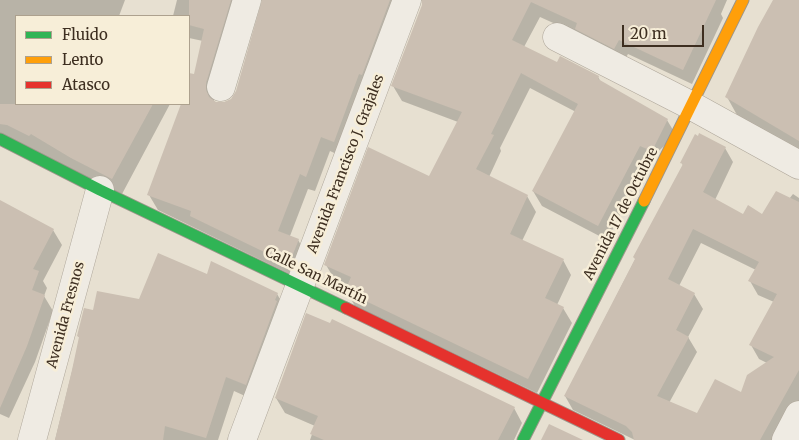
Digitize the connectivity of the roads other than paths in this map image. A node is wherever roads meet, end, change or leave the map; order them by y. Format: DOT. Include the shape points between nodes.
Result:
graph roads {
  1 [pos="246,0"];
  2 [pos="407,0"];
  3 [pos="743,0"];
  4 [pos="557,37"];
  5 [pos="221,87"];
  6 [pos="692,106"];
  7 [pos="0,139"];
  8 [pos="799,165"];
  9 [pos="100,190"];
  10 [pos="300,285"];
  11 [pos="543,402"];
  12 [pos="799,415"];
  13 [pos="32,440"];
  14 [pos="242,440"];
  15 [pos="523,440"];
  16 [pos="619,440"];
  17 [pos="786,440"];
  1 -- 5 [label="street"];
  2 -- 10 [label="street, Avenida Francisco J. Grajales"];
  3 -- 6 [label="street, Avenida 17 de Octubre"];
  4 -- 6 [label="street"];
  6 -- 8 [label="street"];
  6 -- 11 [label="street, Avenida 17 de Octubre"];
  7 -- 9 [label="street, Calle San Martín"];
  9 -- 10 [label="street, Calle San Martín"];
  9 -- 13 [label="street, Avenida Fresnos"];
  10 -- 11 [label="street, Calle San Martín"];
  10 -- 14 [label="street, Avenida Francisco J. Grajales"];
  11 -- 15 [label="street, Avenida 17 de Octubre"];
  11 -- 16 [label="street, Calle San Martín"];
  12 -- 17 [label="street"];
}
